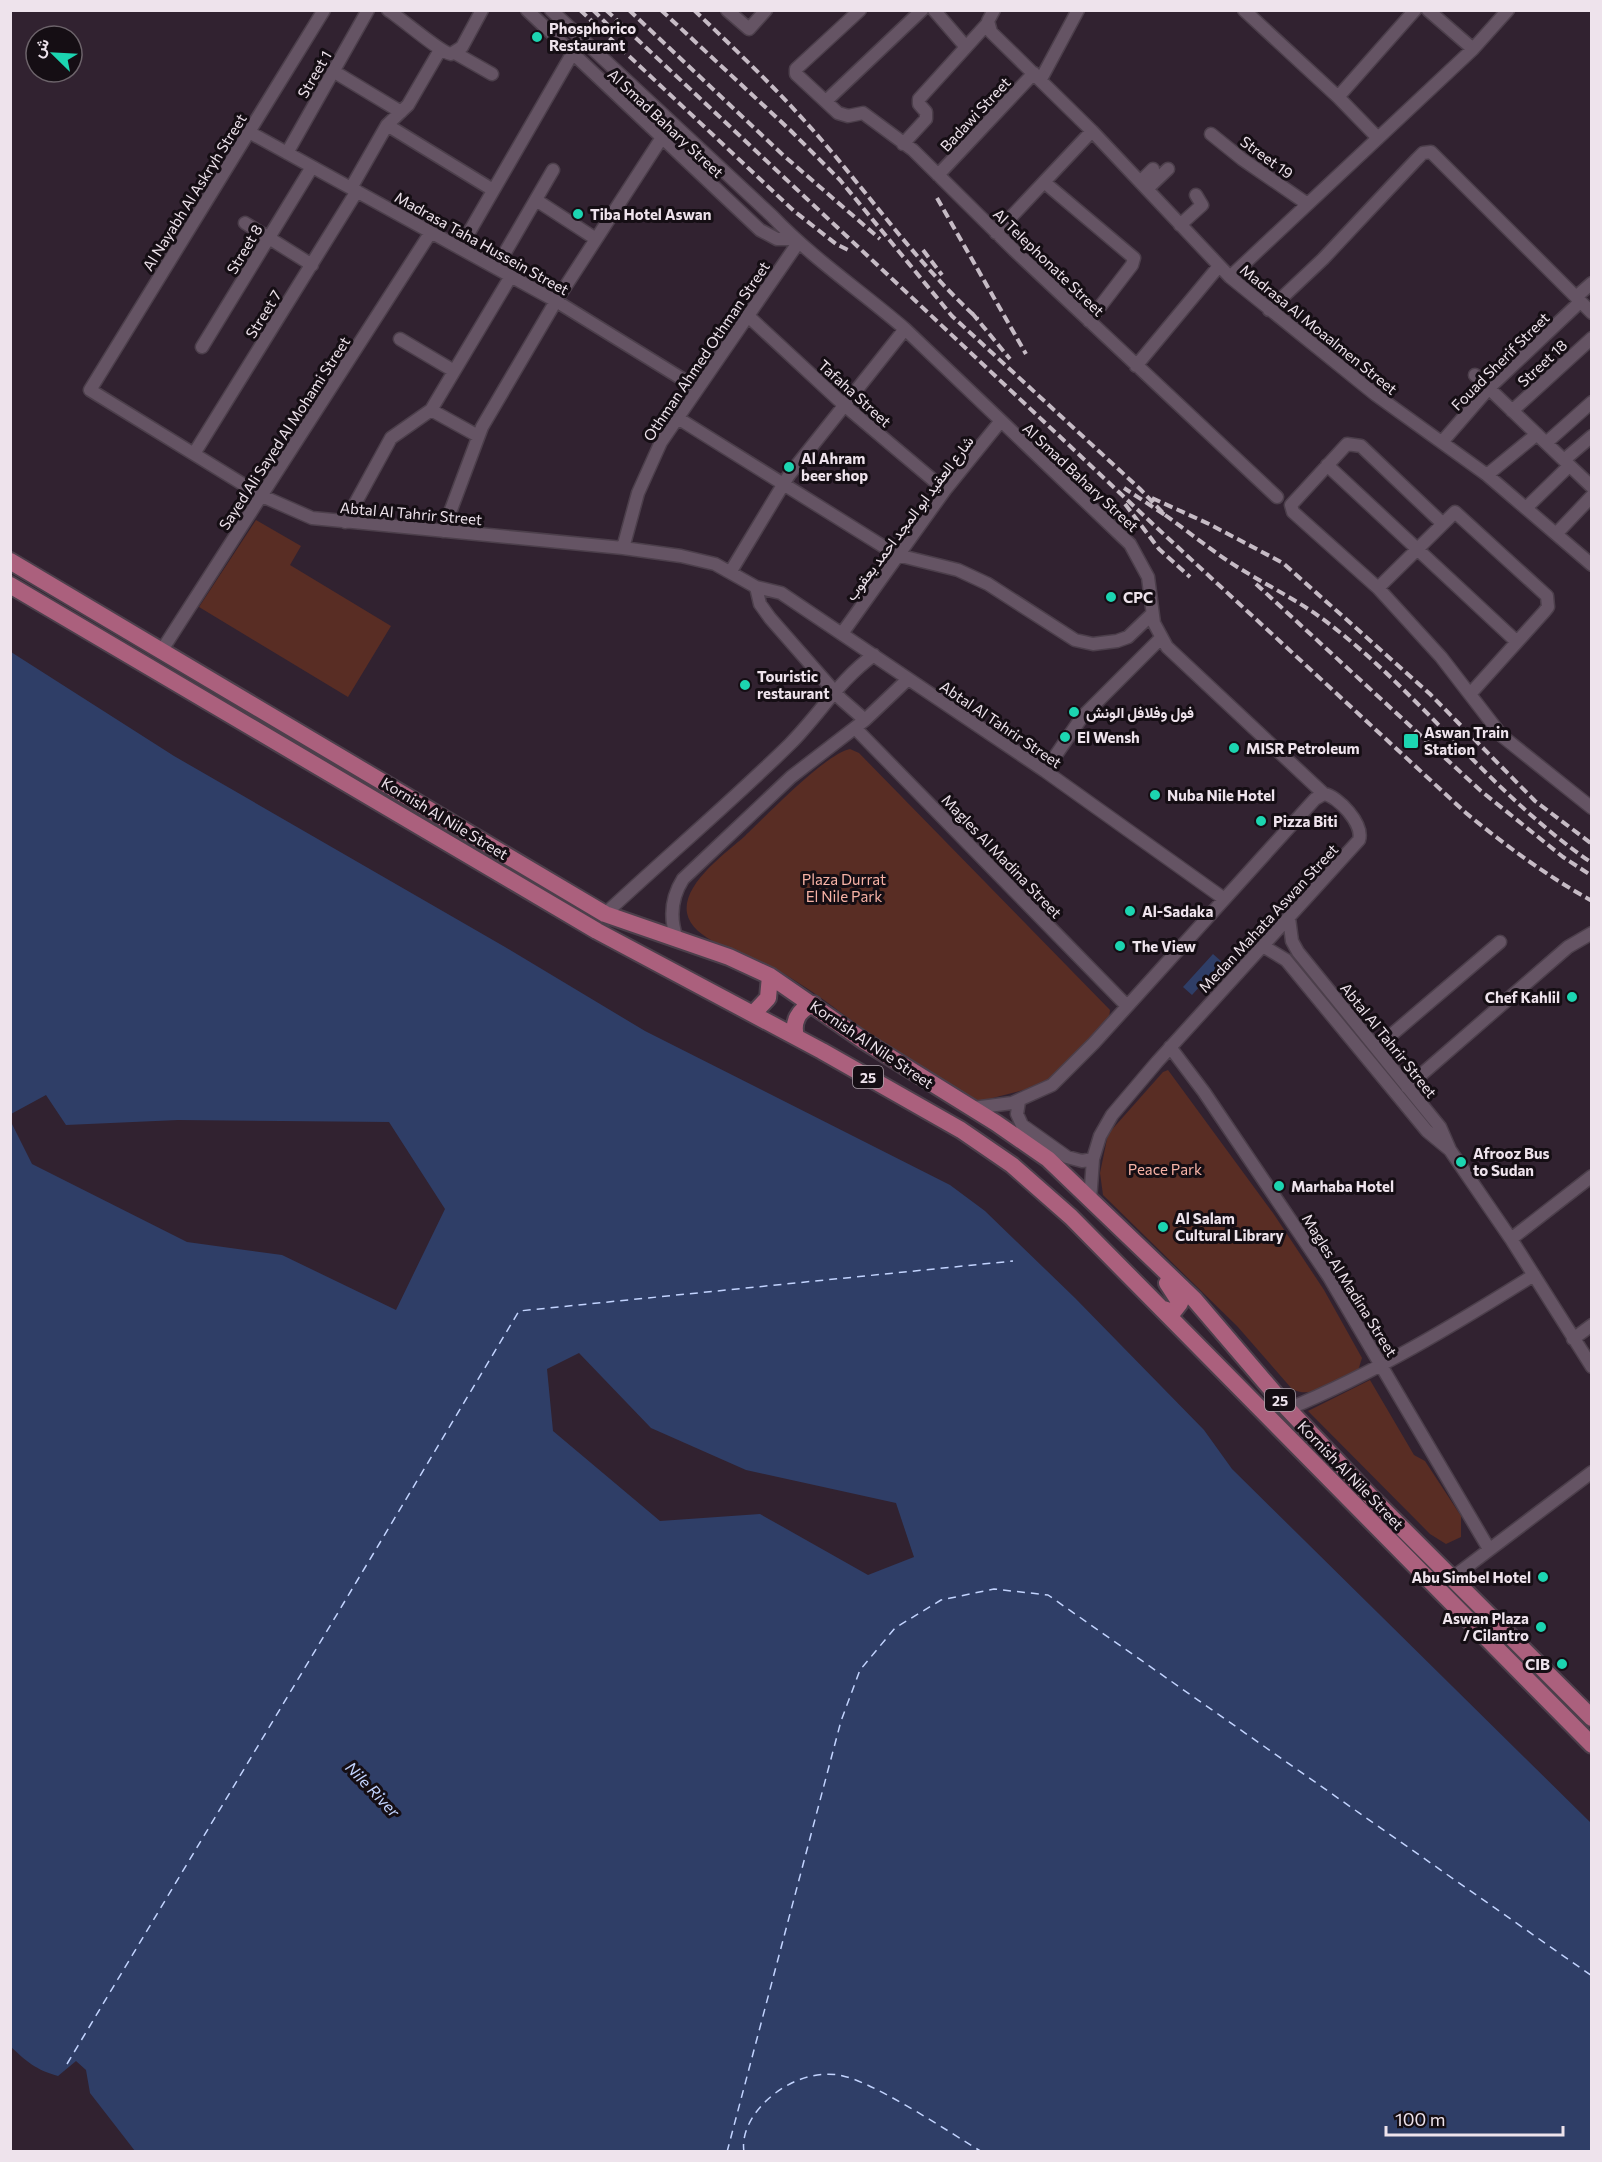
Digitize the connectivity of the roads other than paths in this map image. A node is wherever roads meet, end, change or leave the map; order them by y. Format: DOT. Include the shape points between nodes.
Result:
graph roads {
  1 [pos="324,10"];
  2 [pos="368,10"];
  3 [pos="388,10"];
  4 [pos="482,10"];
  5 [pos="527,10"];
  6 [pos="551,10"];
  7 [pos="727,10"];
  8 [pos="766,10"];
  9 [pos="860,10"];
  10 [pos="922,10"];
  11 [pos="934,10"];
  12 [pos="994,10"];
  13 [pos="1078,10"];
  14 [pos="1244,10"];
  15 [pos="1415,10"];
  16 [pos="1428,10"];
  17 [pos="1505,12"];
  18 [pos="987,24"];
  19 [pos="581,40"];
  20 [pos="966,47"];
  21 [pos="1473,49"];
  22 [pos="440,50"];
  23 [pos="455,53"];
  24 [pos="572,55"];
  25 [pos="333,71"];
  26 [pos="492,74"];
  27 [pos="1038,76"];
  28 [pos="1338,97"];
  29 [pos="826,101"];
  30 [pos="401,112"];
  31 [pos="387,125"];
  32 [pos="1092,131"];
  33 [pos="249,132"];
  34 [pos="1211,134"];
  35 [pos="1378,138"];
  36 [pos="660,139"];
  37 [pos="903,144"];
  38 [pos="287,153"];
  39 [pos="312,167"];
  40 [pos="1153,169"];
  41 [pos="1168,169"];
  42 [pos="553,170"];
  43 [pos="938,175"];
  44 [pos="1044,182"];
  45 [pos="1144,186"];
  46 [pos="354,190"];
  47 [pos="493,190"];
  48 [pos="1196,195"];
  49 [pos="536,200"];
  50 [pos="1306,203"];
  51 [pos="245,223"];
  52 [pos="1180,225"];
  53 [pos="431,232"];
  54 [pos="996,233"];
  55 [pos="268,238"];
  56 [pos="596,239"];
  57 [pos="796,241"];
  58 [pos="459,248"];
  59 [pos="312,265"];
  60 [pos="1219,266"];
  61 [pos="496,268"];
  62 [pos="511,276"];
  63 [pos="1230,277"];
  64 [pos="1592,283"];
  65 [pos="1578,300"];
  66 [pos="556,301"];
  67 [pos="1269,310"];
  68 [pos="1592,314"];
  69 [pos="747,315"];
  70 [pos="1089,321"];
  71 [pos="905,329"];
  72 [pos="1592,338"];
  73 [pos="400,339"];
  74 [pos="202,347"];
  75 [pos="1136,366"];
  76 [pos="454,371"];
  77 [pos="1474,375"];
  78 [pos="697,388"];
  79 [pos="1489,388"];
  80 [pos="90,390"];
  81 [pos="1592,402"];
  82 [pos="843,404"];
  83 [pos="430,410"];
  84 [pos="1512,411"];
  85 [pos="676,417"];
  86 [pos="1000,422"];
  87 [pos="477,436"];
  88 [pos="1592,436"];
  89 [pos="1541,439"];
  90 [pos="1442,442"];
  91 [pos="195,452"];
  92 [pos="1567,463"];
  93 [pos="1327,465"];
  94 [pos="1487,475"];
  95 [pos="783,485"];
  96 [pos="1592,487"];
  97 [pos="945,490"];
  98 [pos="262,495"];
  99 [pos="1277,496"];
  100 [pos="1592,496"];
  101 [pos="1526,508"];
  102 [pos="345,522"];
  103 [pos="1442,523"];
  104 [pos="443,531"];
  105 [pos="1556,534"];
  106 [pos="623,548"];
  107 [pos="1415,550"];
  108 [pos="897,555"];
  109 [pos="10,561"];
  110 [pos="1592,565"];
  111 [pos="731,571"];
  112 [pos="10,585"];
  113 [pos="756,587"];
  114 [pos="1377,588"];
  115 [pos="1152,614"];
  116 [pos="843,632"];
  117 [pos="1160,639"];
  118 [pos="1517,642"];
  119 [pos="162,650"];
  120 [pos="874,655"];
  121 [pos="907,680"];
  122 [pos="834,691"];
  123 [pos="1471,693"];
  124 [pos="860,724"];
  125 [pos="1045,771"];
  126 [pos="1324,794"];
  127 [pos="1592,808"];
  128 [pos="1223,898"];
  129 [pos="605,914"];
  130 [pos="1288,918"];
  131 [pos="1587,935"];
  132 [pos="677,939"];
  133 [pos="1500,942"];
  134 [pos="1263,946"];
  135 [pos="770,976"];
  136 [pos="813,1004"];
  137 [pos="1127,1006"];
  138 [pos="753,1014"];
  139 [pos="795,1037"];
  140 [pos="1170,1047"];
  141 [pos="1376,1048"];
  142 [pos="1407,1087"];
  143 [pos="1019,1101"];
  144 [pos="973,1108"];
  145 [pos="1449,1150"];
  146 [pos="1093,1159"];
  147 [pos="1592,1176"];
  148 [pos="1090,1201"];
  149 [pos="1511,1239"];
  150 [pos="1164,1271"];
  151 [pos="1534,1275"];
  152 [pos="1163,1309"];
  153 [pos="1592,1325"];
  154 [pos="1573,1339"];
  155 [pos="1382,1366"];
  156 [pos="1592,1367"];
  157 [pos="1288,1409"];
  158 [pos="1592,1472"];
  159 [pos="1489,1549"];
  160 [pos="1452,1578"];
  161 [pos="1592,1718"];
  162 [pos="1592,1745"];
  1 -- 33 [label="street, Al Nayabh Al Askryh Street"];
  2 -- 25 [label="street, Street 1"];
  3 -- 22 [label="street"];
  4 -- 23 [label="street"];
  5 -- 24 [label="street, Al Smad Bahary Street"];
  6 -- 19 [label="street, Al Smad Bahary Street"];
  7 -- 8 [label="street" via="746,28"];
  9 -- 29 [label="street, Al Telephonate Street" via="796,69 796,74"];
  10 -- 29 [label="street"];
  11 -- 20 [label="street"];
  12 -- 18 [label="street"];
  13 -- 27 [label="street, Badawi Street"];
  14 -- 28 [label="street"];
  15 -- 28 [label="street"];
  16 -- 21 [label="street"];
  17 -- 21 [label="street"];
  18 -- 20 [label="street"];
  18 -- 27 [label="street, Madrasa Al Moaalmen Street"];
  19 -- 24 [label="street"];
  19 -- 57 [label="street, Al Smad Bahary Street"];
  20 -- 37 [label="street" via="919,99 926,118"];
  21 -- 35 [label="street"];
  22 -- 23 [label="street"];
  22 -- 30 [label="street, Street 7"];
  23 -- 26 [label="street"];
  24 -- 36 [label="street, Al Smad Bahary Street"];
  24 -- 47 [label="street"];
  25 -- 30 [label="street"];
  25 -- 38 [label="street, Street 1"];
  27 -- 32 [label="street, Madrasa Al Moaalmen Street"];
  27 -- 43 [label="street, Badawi Street"];
  28 -- 35 [label="street"];
  29 -- 37 [label="street, Al Telephonate Street" via="842,114 863,113"];
  30 -- 31 [label="street, Street 7"];
  31 -- 46 [label="street, Street 7"];
  31 -- 47 [label="street"];
  32 -- 44 [label="street"];
  32 -- 45 [label="street, Madrasa Al Moaalmen Street"];
  33 -- 38 [label="street, Madrasa Taha Hussein Street"];
  33 -- 80 [label="street, Al Nayabh Al Askryh Street"];
  34 -- 50 [label="street, Street 19"];
  35 -- 50 [label="street"];
  36 -- 56 [label="street"];
  36 -- 57 [label="street, Al Smad Bahary Street" via="760,230 777,239"];
  37 -- 43 [label="street, Al Telephonate Street"];
  38 -- 39 [label="street, Madrasa Taha Hussein Street"];
  39 -- 46 [label="street, Madrasa Taha Hussein Street"];
  39 -- 55 [label="street, Street 8"];
  40 -- 45 [label="street"];
  41 -- 45 [label="street"];
  42 -- 49 [label="street"];
  43 -- 54 [label="street, Al Telephonate Street"];
  44 -- 54 [label="street"];
  44 -- 70 [label="street" via="1134,258"];
  45 -- 52 [label="street, Madrasa Al Moaalmen Street"];
  46 -- 53 [label="street, Madrasa Taha Hussein Street"];
  46 -- 59 [label="street, Street 7"];
  47 -- 58 [label="street"];
  48 -- 52 [label="street" via="1202,205"];
  49 -- 56 [label="street"];
  49 -- 61 [label="street"];
  50 -- 63 [label="street"];
  51 -- 55 [label="street"];
  52 -- 60 [label="street, Madrasa Al Moaalmen Street"];
  53 -- 58 [label="street, Madrasa Taha Hussein Street"];
  53 -- 98 [label="street, Sayed Ali Sayed Al Mohami Street"];
  54 -- 70 [label="street, Al Telephonate Street"];
  55 -- 59 [label="street"];
  55 -- 74 [label="street, Street 8"];
  56 -- 66 [label="street"];
  57 -- 69 [label="street, Othman Ahmed Othman Street"];
  57 -- 71 [label="street, Al Smad Bahary Street"];
  58 -- 61 [label="street, Madrasa Taha Hussein Street"];
  59 -- 91 [label="street, Street 7"];
  60 -- 63 [label="street, Madrasa Al Moaalmen Street"];
  60 -- 75 [label="street"];
  61 -- 62 [label="street, Madrasa Taha Hussein Street"];
  62 -- 66 [label="street, Madrasa Taha Hussein Street"];
  62 -- 76 [label="street"];
  63 -- 67 [label="street, Madrasa Al Moaalmen Street"];
  64 -- 65 [label="street, Fouad Sherif Street"];
  65 -- 67 [label="street" via="1434,153 1427,152"];
  65 -- 68 [label="street"];
  65 -- 79 [label="street, Fouad Sherif Street"];
  66 -- 78 [label="street, Madrasa Taha Hussein Street"];
  66 -- 87 [label="street"];
  67 -- 90 [label="street, Madrasa Al Moaalmen Street"];
  69 -- 78 [label="street, Othman Ahmed Othman Street"];
  69 -- 82 [label="street, Tafaha Street"];
  70 -- 75 [label="street, Al Telephonate Street"];
  71 -- 82 [label="street"];
  71 -- 86 [label="street, Al Smad Bahary Street"];
  72 -- 84 [label="street, Street 18"];
  73 -- 76 [label="street"];
  75 -- 99 [label="street, Al Telephonate Street"];
  76 -- 83 [label="street"];
  77 -- 79 [label="street"];
  78 -- 85 [label="street, Othman Ahmed Othman Street"];
  79 -- 84 [label="street"];
  79 -- 90 [label="street, Fouad Sherif Street"];
  80 -- 91 [label="street, Abtal Al Tahrir Street"];
  81 -- 89 [label="street"];
  82 -- 95 [label="street"];
  82 -- 97 [label="street, Tafaha Street"];
  83 -- 87 [label="street"];
  83 -- 102 [label="street" via="391,438"];
  84 -- 89 [label="street"];
  85 -- 95 [label="street"];
  85 -- 106 [label="street, Othman Ahmed Othman Street" via="638,493"];
  86 -- 97 [label="street, شارع العقيد ابو المجد احمد يعقوب"];
  86 -- 115 [label="street, Al Smad Bahary Street" via="1130,544 1148,577"];
  87 -- 104 [label="street"];
  88 -- 92 [label="street"];
  89 -- 92 [label="street"];
  89 -- 94 [label="street"];
  90 -- 94 [label="street, Madrasa Al Moaalmen Street"];
  91 -- 98 [label="street, Abtal Al Tahrir Street"];
  92 -- 96 [label="street"];
  92 -- 101 [label="street"];
  93 -- 103 [label="street" via="1347,444 1361,446"];
  93 -- 107 [label="street"];
  93 -- 114 [label="street" via="1291,508"];
  94 -- 101 [label="street, Madrasa Al Moaalmen Street"];
  95 -- 108 [label="street"];
  95 -- 111 [label="street"];
  97 -- 108 [label="street, شارع العقيد ابو المجد احمد يعقوب"];
  98 -- 102 [label="street, Abtal Al Tahrir Street" via="302,515"];
  98 -- 119 [label="street, Sayed Ali Sayed Al Mohami Street"];
  100 -- 105 [label="street"];
  101 -- 105 [label="street, Madrasa Al Moaalmen Street"];
  102 -- 104 [label="street, Abtal Al Tahrir Street"];
  103 -- 107 [label="street"];
  103 -- 118 [label="street" via="1457,513 1547,596 1548,607"];
  104 -- 106 [label="street, Abtal Al Tahrir Street"];
  105 -- 110 [label="street, Madrasa Al Moaalmen Street"];
  106 -- 111 [label="street, Abtal Al Tahrir Street" via="698,560"];
  107 -- 114 [label="street"];
  107 -- 118 [label="street"];
  108 -- 115 [label="street" via="958,570 988,584 1075,640 1093,644 1128,637"];
  108 -- 116 [label="street, شارع العقيد ابو المجد احمد يعقوب"];
  109 -- 119 [label="main road, Kornish Al Nile Street / 25"];
  111 -- 113 [label="street, Abtal Al Tahrir Street"];
  112 -- 138 [label="main road, Kornish Al Nile Street / 25" via="597,931"];
  113 -- 116 [label="street, Abtal Al Tahrir Street" via="782,593"];
  113 -- 122 [label="street" via="765,612"];
  114 -- 123 [label="street"];
  115 -- 117 [label="street, Al Smad Bahary Street"];
  116 -- 120 [label="street, Abtal Al Tahrir Street"];
  117 -- 125 [label="street" via="1087,711"];
  117 -- 126 [label="street, Al Smad Bahary Street"];
  118 -- 123 [label="street"];
  119 -- 129 [label="main road, Kornish Al Nile Street / 25"];
  120 -- 121 [label="street, Abtal Al Tahrir Street"];
  120 -- 122 [label="street"];
  121 -- 124 [label="street"];
  121 -- 125 [label="street, Abtal Al Tahrir Street"];
  122 -- 124 [label="street"];
  122 -- 129 [label="street" via="792,742"];
  123 -- 127 [label="street" via="1509,742"];
  124 -- 132 [label="street" via="791,777 683,879 672,911"];
  124 -- 137 [label="street, Magles Al Madina Street"];
  125 -- 128 [label="street, Abtal Al Tahrir Street"];
  126 -- 128 [label="street"];
  126 -- 130 [label="street, Medan Mahata Aswan Street" via="1333,797 1358,823 1361,834"];
  128 -- 137 [label="street"];
  129 -- 132 [label="main road, Kornish Al Nile Street / 25"];
  130 -- 134 [label="street, Medan Mahata Aswan Street"];
  130 -- 141 [label="street, Abtal Al Tahrir Street" via="1295,947"];
  131 -- 142 [label="street"];
  132 -- 135 [label="main road, Kornish Al Nile Street / 25"];
  133 -- 141 [label="street"];
  134 -- 140 [label="street, Medan Mahata Aswan Street"];
  134 -- 145 [label="street, Abtal Al Tahrir Street" via="1286,960 1427,1131"];
  135 -- 136 [label="main road, Kornish Al Nile Street / 25"];
  135 -- 138 [label="main road" via="768,998"];
  136 -- 139 [label="main road" via="798,1015"];
  136 -- 144 [label="main road, Kornish Al Nile Street / 25" via="893,1060"];
  137 -- 143 [label="street" via="1052,1085"];
  138 -- 139 [label="main road, Kornish Al Nile Street / 25"];
  139 -- 152 [label="main road, Kornish Al Nile Street / 25" via="961,1130 1012,1165 1052,1198"];
  140 -- 146 [label="street, Medan Mahata Aswan Street" via="1112,1115"];
  140 -- 155 [label="street, Magles Al Madina Street" via="1282,1205"];
  141 -- 142 [label="street, Abtal Al Tahrir Street"];
  142 -- 145 [label="street, Abtal Al Tahrir Street" via="1440,1127"];
  143 -- 144 [label="street"];
  143 -- 146 [label="street" via="1017,1114 1022,1125 1067,1157 1077,1161"];
  144 -- 148 [label="main road, Kornish Al Nile Street / 25" via="1048,1159"];
  145 -- 149 [label="street, Abtal Al Tahrir Street"];
  146 -- 148 [label="street, Medan Mahata Aswan Street"];
  147 -- 149 [label="street"];
  148 -- 150 [label="main road, Kornish Al Nile Street / 25"];
  149 -- 151 [label="street, Abtal Al Tahrir Street"];
  150 -- 152 [label="main road" via="1165,1280 1180,1303 1173,1312"];
  150 -- 157 [label="main road, Kornish Al Nile Street / 25" via="1208,1314"];
  151 -- 154 [label="street, Abtal Al Tahrir Street"];
  151 -- 155 [label="street"];
  152 -- 162 [label="main road, Kornish Al Nile Street / 25"];
  153 -- 154 [label="street"];
  154 -- 156 [label="street, Abtal Al Tahrir Street"];
  155 -- 157 [label="street"];
  155 -- 159 [label="street, Magles Al Madina Street"];
  157 -- 160 [label="main road, Kornish Al Nile Street / 25"];
  158 -- 159 [label="street"];
  159 -- 160 [label="street"];
  160 -- 161 [label="main road, Kornish Al Nile Street / 25"];
}
